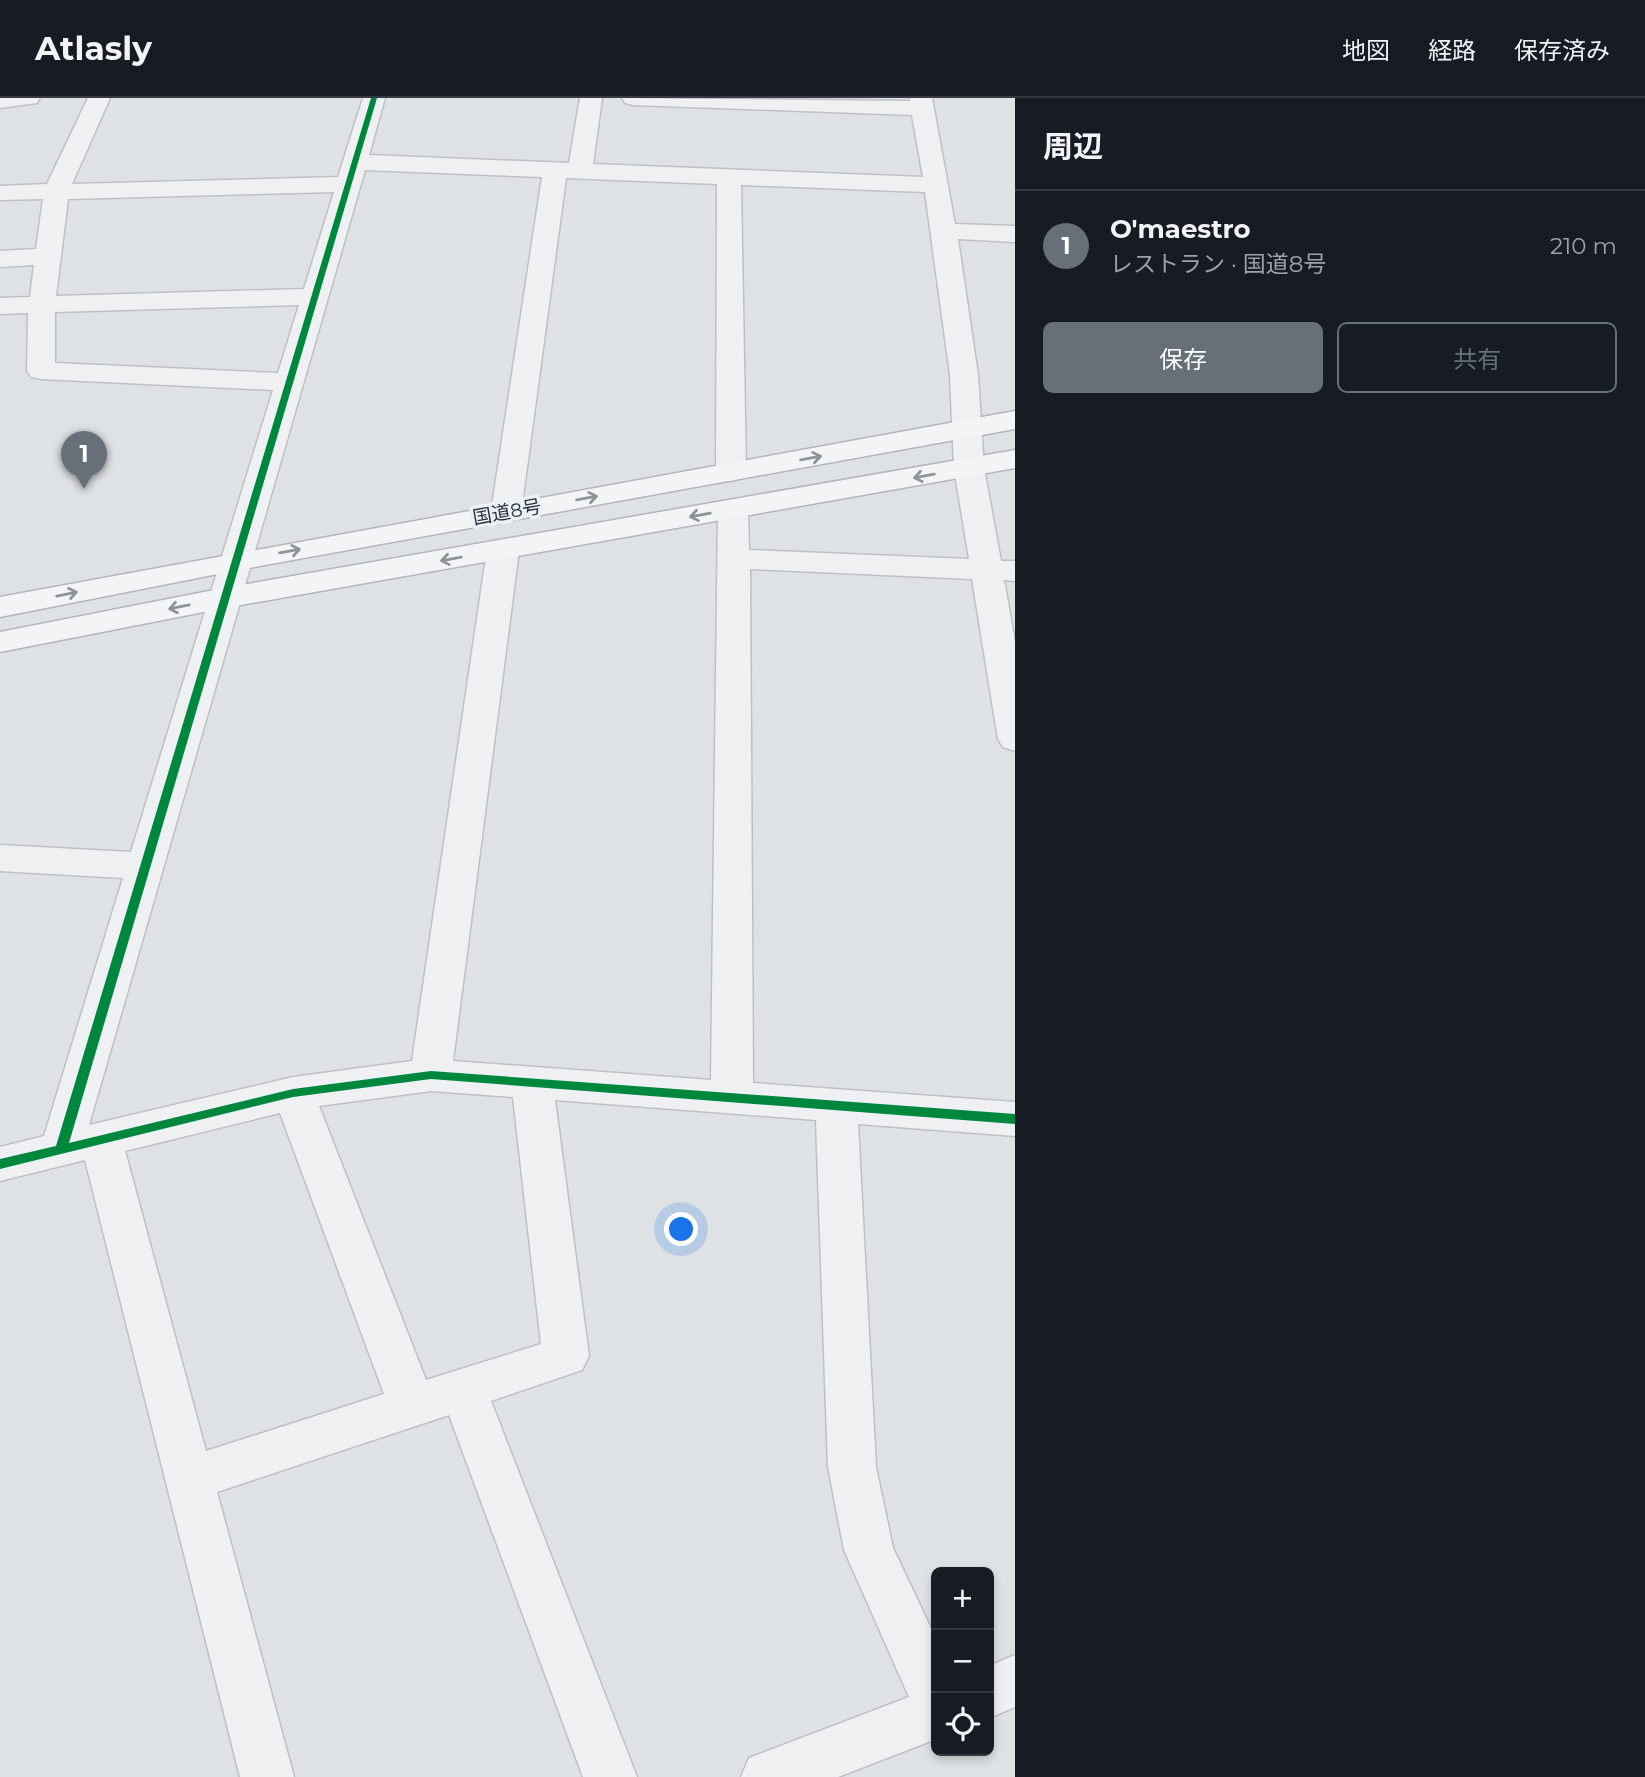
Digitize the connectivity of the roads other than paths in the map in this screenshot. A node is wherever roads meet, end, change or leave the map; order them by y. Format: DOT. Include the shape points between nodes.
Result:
graph roads {
  1 [pos="29,98"];
  2 [pos="99,98"];
  3 [pos="367,98"];
  4 [pos="374,98"];
  5 [pos="591,98"];
  6 [pos="633,98"];
  7 [pos="0,101"];
  8 [pos="922,103"];
  9 [pos="568,170"];
  10 [pos="352,173"];
  11 [pos="729,176"];
  12 [pos="937,185"];
  13 [pos="56,192"];
  14 [pos="0,193"];
  15 [pos="946,231"];
  16 [pos="1015,234"];
  17 [pos="48,256"];
  18 [pos="0,259"];
  19 [pos="315,297"];
  20 [pos="42,304"];
  21 [pos="0,306"];
  22 [pos="290,382"];
  23 [pos="1015,420"];
  24 [pos="970,429"];
  25 [pos="1015,459"];
  26 [pos="969,468"];
  27 [pos="731,472"];
  28 [pos="733,509"];
  29 [pos="506,512"];
  30 [pos="503,550"];
  31 [pos="734,559"];
  32 [pos="238,561"];
  33 [pos="1001,570"];
  34 [pos="224,598"];
  35 [pos="0,607"];
  36 [pos="0,642"];
  37 [pos="1015,739"];
  38 [pos="0,858"];
  39 [pos="145,866"];
  40 [pos="431,1075"];
  41 [pos="532,1082"];
  42 [pos="293,1093"];
  43 [pos="732,1096"];
  44 [pos="835,1106"];
  45 [pos="1015,1119"];
  46 [pos="81,1144"];
  47 [pos="0,1164"];
  48 [pos="463,1390"];
  49 [pos="412,1406"];
  50 [pos="190,1479"];
  51 [pos="1015,1681"];
  52 [pos="994,1690"];
  53 [pos="935,1693"];
  54 [pos="931,1715"];
  55 [pos="799,1771"];
  56 [pos="267,1777"];
  57 [pos="610,1777"];
  1 -- 7 [label="street"];
  2 -- 13 [label="street"];
  3 -- 4 [label="street"];
  4 -- 10 [label="street"];
  5 -- 9 [label="street"];
  6 -- 8 [label="street"];
  8 -- 12 [label="street"];
  9 -- 10 [label="street"];
  9 -- 11 [label="street"];
  9 -- 29 [label="street"];
  10 -- 13 [label="street"];
  10 -- 19 [label="street"];
  11 -- 12 [label="street"];
  11 -- 27 [label="street"];
  12 -- 15 [label="street"];
  13 -- 14 [label="street"];
  13 -- 17 [label="street"];
  15 -- 16 [label="street"];
  15 -- 24 [label="street"];
  17 -- 18 [label="street"];
  17 -- 20 [label="street"];
  19 -- 20 [label="street"];
  19 -- 22 [label="street"];
  20 -- 21 [label="street"];
  20 -- 22 [label="street" via="41,371"];
  22 -- 32 [label="street"];
  23 -- 24 [label="highway, 国道8号"];
  24 -- 26 [label="street"];
  27 -- 24 [label="highway, 国道8号, one-way"];
  25 -- 26 [label="highway, 国道8号"];
  26 -- 28 [label="highway, 国道8号, one-way"];
  26 -- 33 [label="street"];
  29 -- 27 [label="highway, 国道8号, one-way"];
  28 -- 30 [label="highway, 国道8号, one-way"];
  28 -- 31 [label="street"];
  32 -- 29 [label="highway, 国道8号, one-way"];
  30 -- 34 [label="highway, 国道8号, one-way"];
  30 -- 40 [label="street"];
  31 -- 33 [label="street"];
  31 -- 43 [label="street"];
  32 -- 34 [label="street"];
  35 -- 32 [label="highway, 国道8号, one-way"];
  33 -- 37 [label="street"];
  34 -- 36 [label="highway, 国道8号, one-way"];
  34 -- 39 [label="street"];
  38 -- 39 [label="street"];
  39 -- 46 [label="street"];
  40 -- 41 [label="street"];
  40 -- 42 [label="street"];
  41 -- 43 [label="street"];
  41 -- 48 [label="street" via="566,1356"];
  42 -- 46 [label="street"];
  42 -- 49 [label="street"];
  43 -- 44 [label="street"];
  44 -- 45 [label="street"];
  44 -- 53 [label="street" via="852,1467 869,1550"];
  46 -- 47 [label="street"];
  46 -- 50 [label="street"];
  48 -- 49 [label="street"];
  48 -- 57 [label="street"];
  49 -- 50 [label="street"];
  50 -- 56 [label="street"];
  51 -- 52 [label="street"];
  54 -- 55 [label="street"];
}
